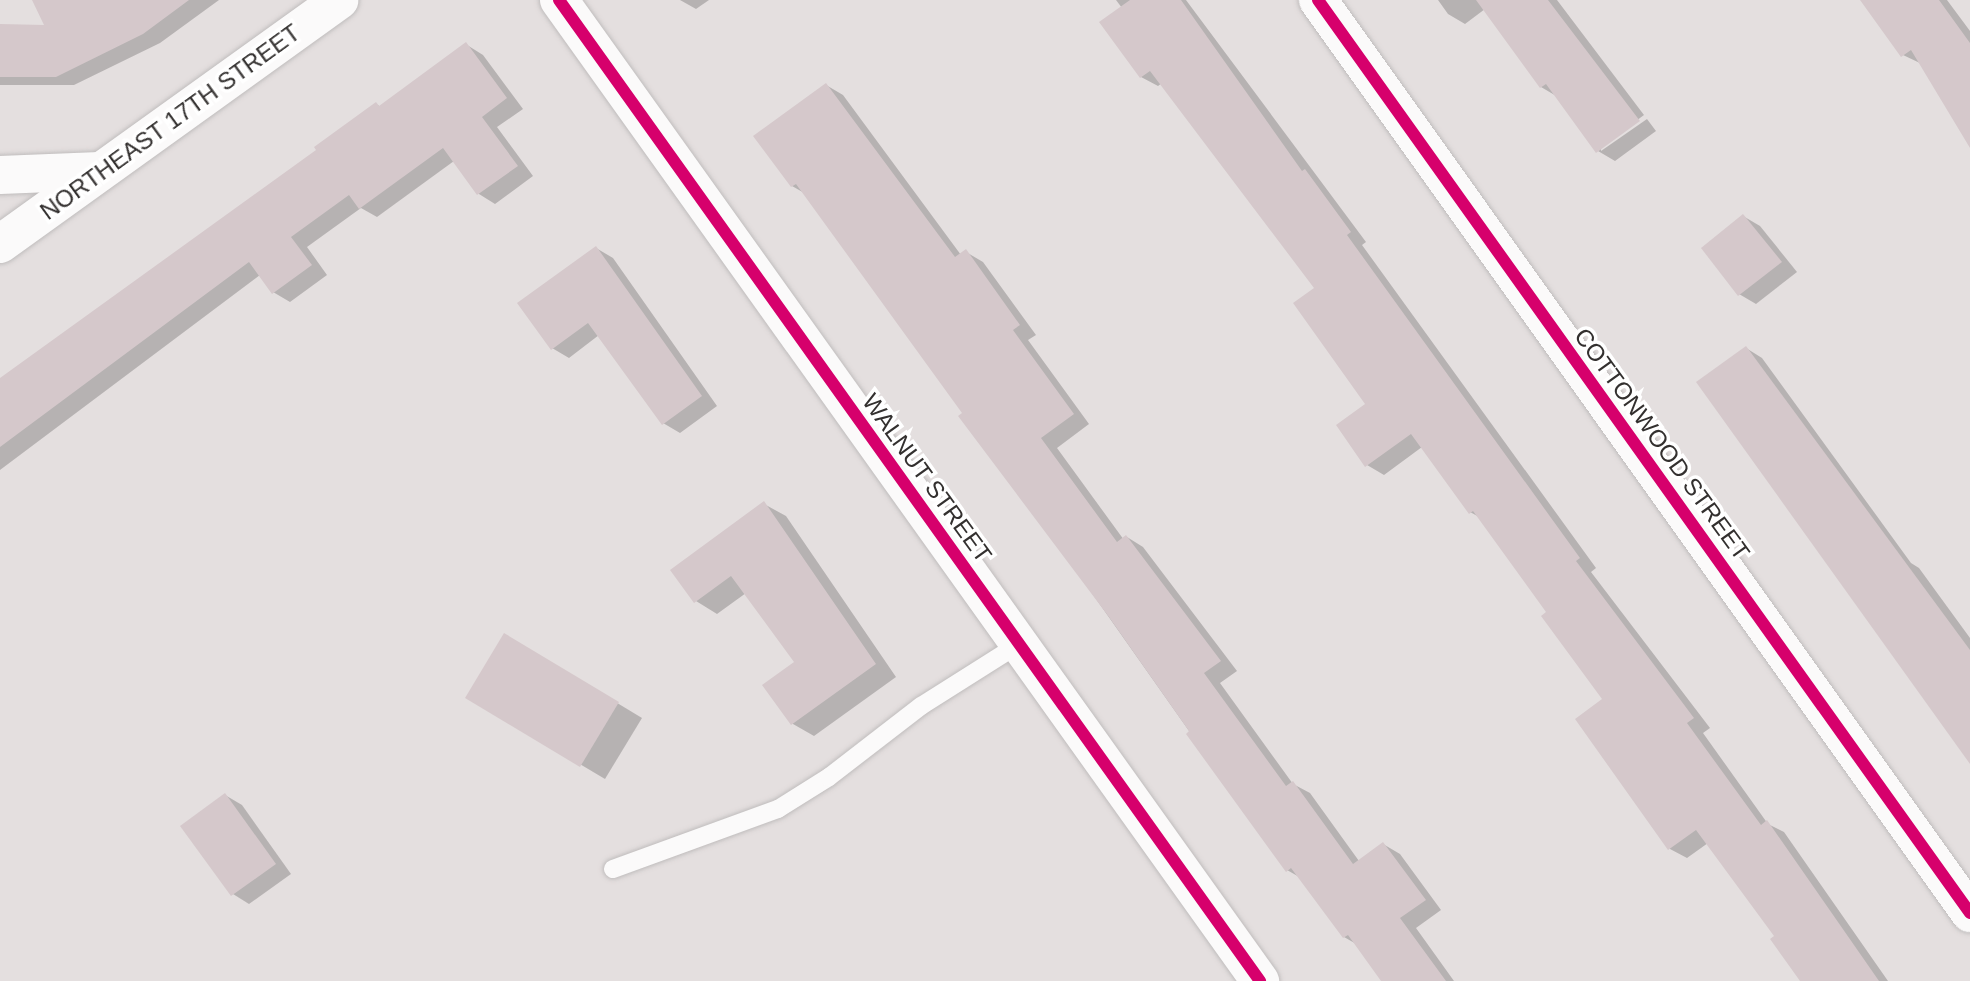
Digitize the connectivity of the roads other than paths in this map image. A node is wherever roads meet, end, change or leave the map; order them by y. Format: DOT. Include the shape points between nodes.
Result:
graph roads {
  1 [pos="340,0"];
  2 [pos="559,0"];
  3 [pos="1318,0"];
  4 [pos="100,171"];
  5 [pos="0,175"];
  6 [pos="0,244"];
  7 [pos="1019,644"];
  8 [pos="613,869"];
  9 [pos="1970,913"];
  10 [pos="1260,981"];
  1 -- 4 [label="street, NORTHEAST 17TH STREET"];
  2 -- 7 [label="street, WALNUT STREET"];
  3 -- 9 [label="street, COTTONWOOD STREET"];
  4 -- 5 [label="street"];
  4 -- 6 [label="street, NORTHEAST 17TH STREET"];
  7 -- 8 [label="lane" via="921,706 778,809"];
  7 -- 10 [label="street, WALNUT STREET"];
}
